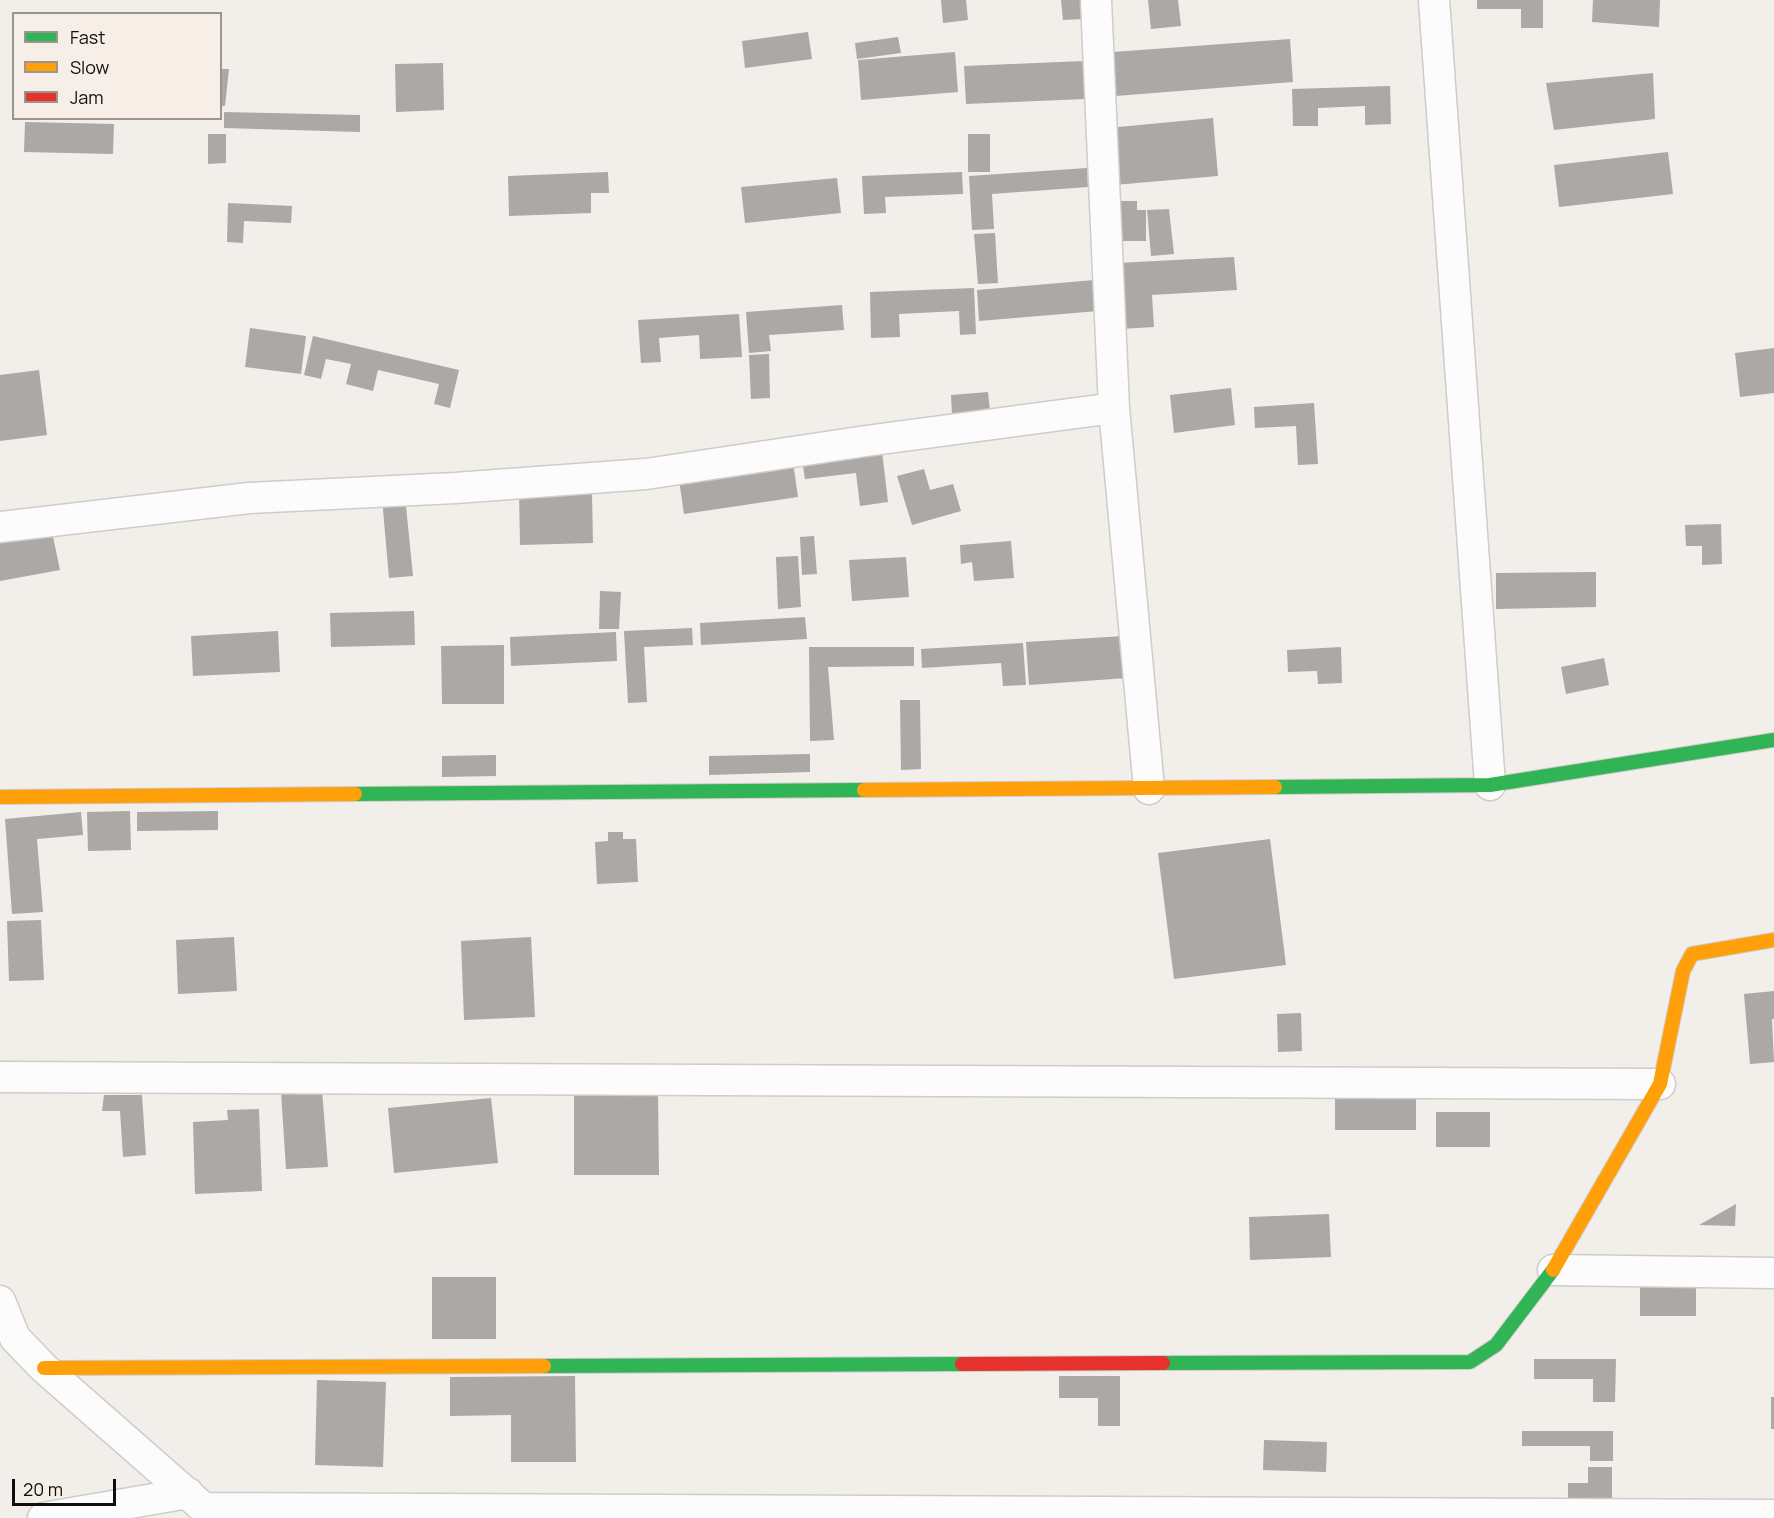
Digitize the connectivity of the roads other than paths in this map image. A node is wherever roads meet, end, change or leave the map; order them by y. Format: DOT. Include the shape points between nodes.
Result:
graph roads {
  1 [pos="1096,0"];
  2 [pos="1434,0"];
  3 [pos="1114,408"];
  4 [pos="0,527"];
  5 [pos="1774,740"];
  6 [pos="1490,786"];
  7 [pos="1149,789"];
  8 [pos="0,797"];
  9 [pos="1774,940"];
  10 [pos="0,1077"];
  11 [pos="1660,1084"];
  12 [pos="1553,1270"];
  13 [pos="1774,1273"];
  14 [pos="0,1301"];
  15 [pos="8,1339"];
  16 [pos="44,1368"];
  17 [pos="203,1506"];
  18 [pos="1774,1515"];
  19 [pos="43,1518"];
  1 -- 3 [label="street"];
  2 -- 6 [label="street"];
  3 -- 4 [label="street" via="646,474 249,498"];
  3 -- 7 [label="street"];
  5 -- 6 [label="street"];
  6 -- 7 [label="street"];
  7 -- 8 [label="street"];
  9 -- 11 [label="street" via="1692,954 1683,972"];
  10 -- 11 [label="street"];
  11 -- 12 [label="street"];
  12 -- 13 [label="street"];
  12 -- 16 [label="street" via="1496,1345 1470,1362"];
  14 -- 15 [label="street"];
  15 -- 16 [label="street"];
  16 -- 17 [label="street"];
  17 -- 18 [label="street"];
  17 -- 19 [label="street"];
}
